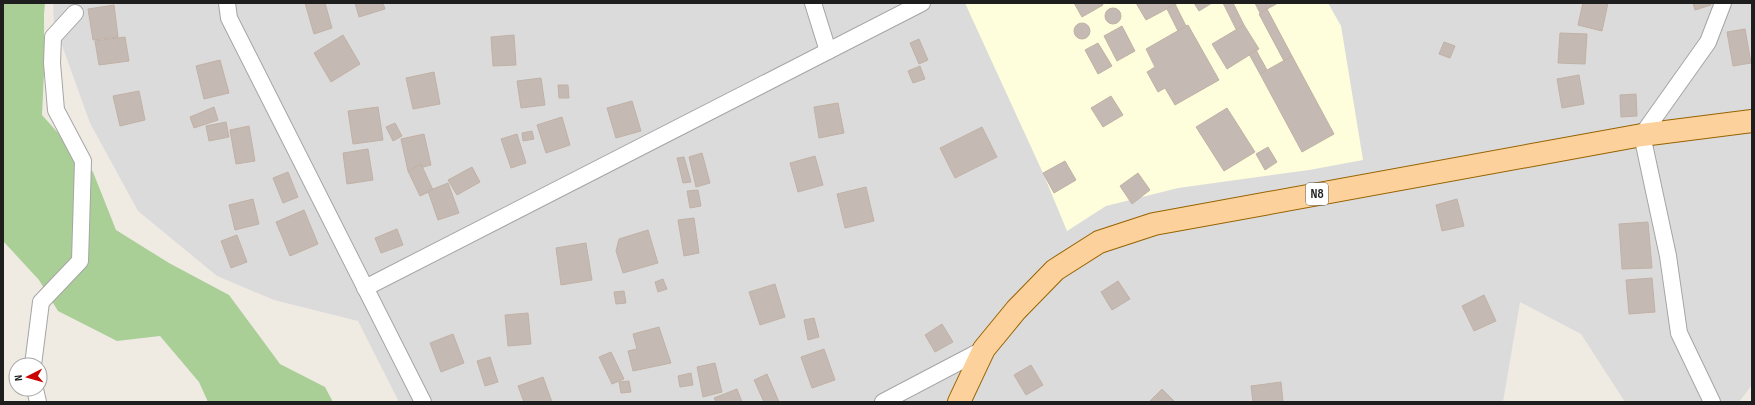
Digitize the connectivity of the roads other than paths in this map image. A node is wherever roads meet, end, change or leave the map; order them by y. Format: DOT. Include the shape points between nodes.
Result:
graph roads {
  1 [pos="227,3"];
  2 [pos="812,3"];
  3 [pos="922,3"];
  4 [pos="1723,3"];
  5 [pos="75,13"];
  6 [pos="828,51"];
  7 [pos="1752,121"];
  8 [pos="1642,135"];
  9 [pos="365,288"];
  10 [pos="984,349"];
  11 [pos="34,357"];
  12 [pos="423,402"];
  13 [pos="883,402"];
  14 [pos="959,402"];
  15 [pos="1712,402"];
  1 -- 9 [label="street" via="229,18"];
  2 -- 6 [label="street"];
  3 -- 6 [label="street"];
  4 -- 8 [label="street" via="1708,42"];
  5 -- 11 [label="street" via="53,37 52,64 56,110 83,161 80,261 41,302"];
  6 -- 9 [label="street"];
  7 -- 8 [label="main road, N8"];
  8 -- 10 [label="main road, N8" via="1147,226 1099,242 1055,270 1016,310"];
  8 -- 15 [label="street" via="1668,256 1679,333"];
  9 -- 12 [label="street"];
  10 -- 13 [label="street"];
  10 -- 14 [label="main road, N8"];
}
